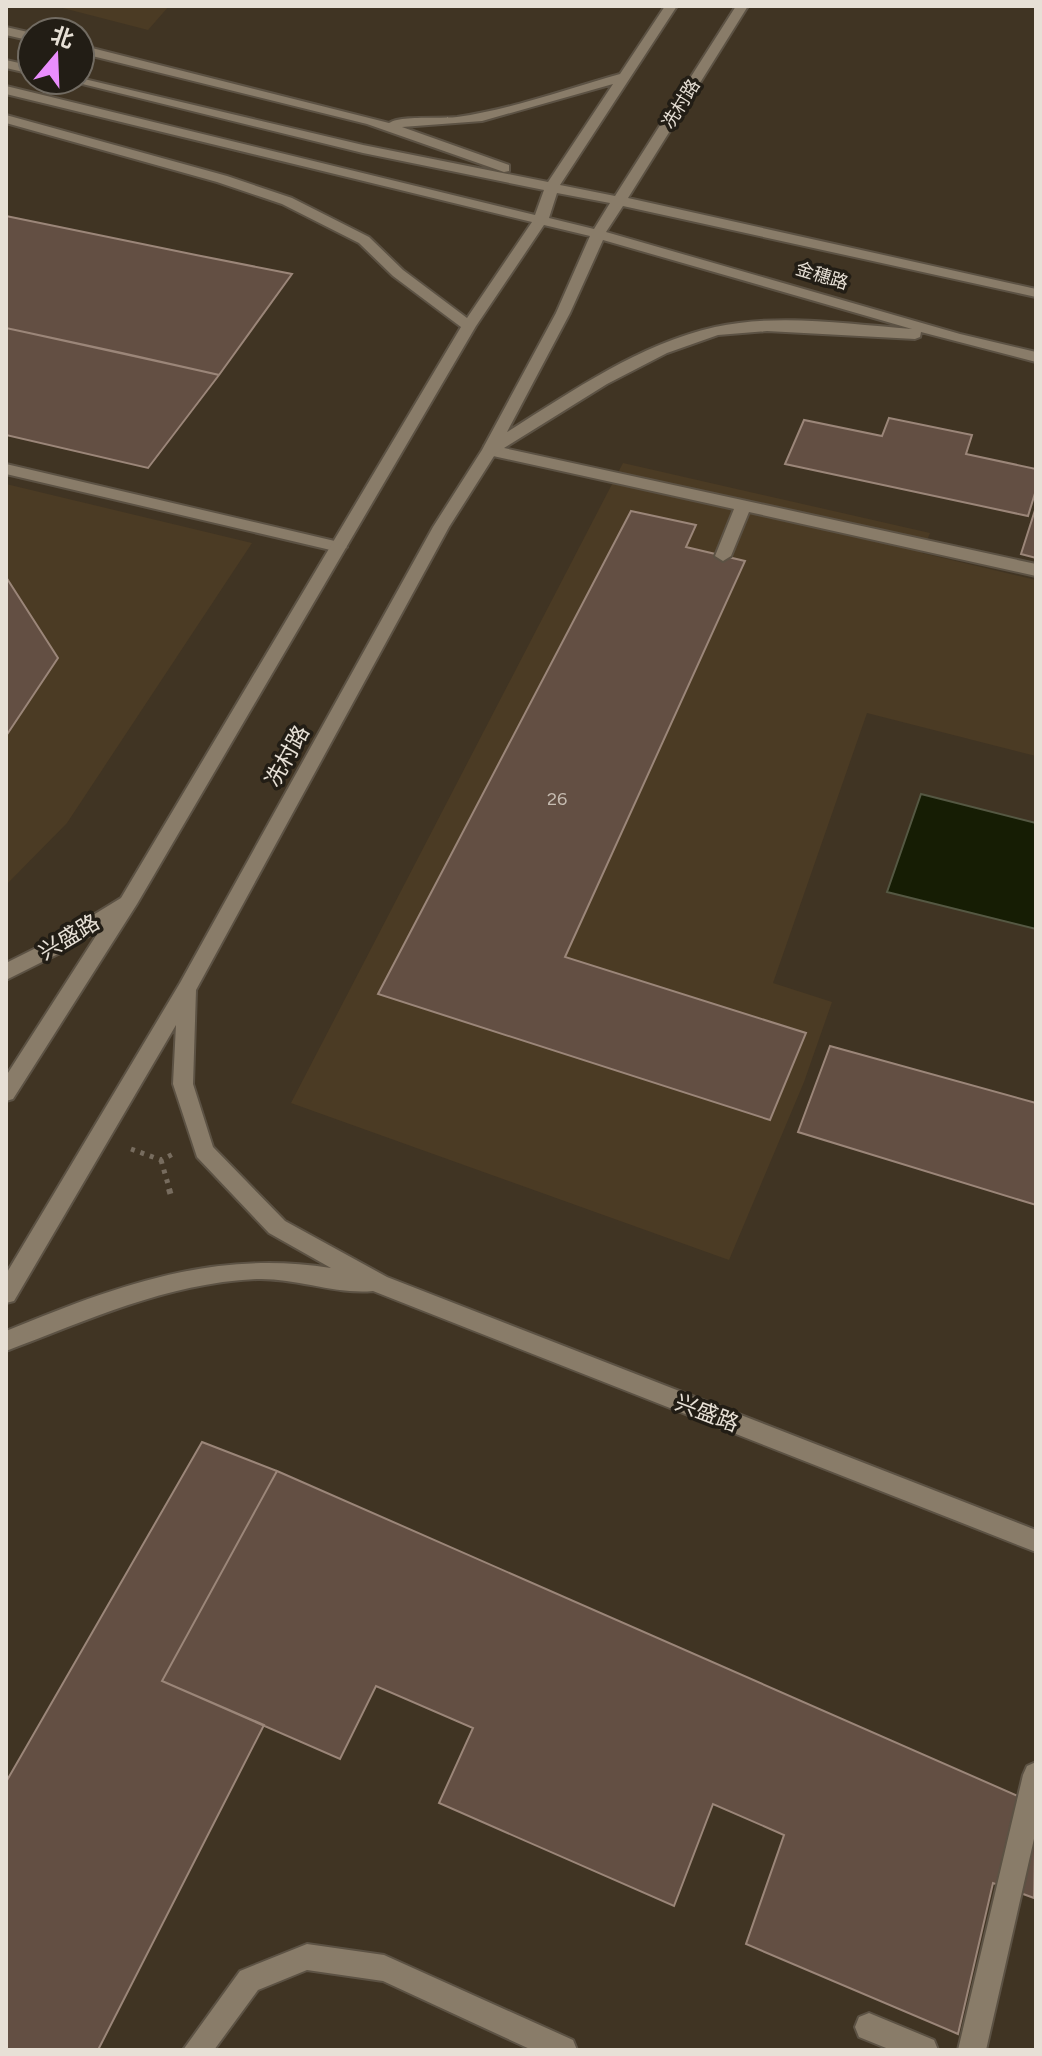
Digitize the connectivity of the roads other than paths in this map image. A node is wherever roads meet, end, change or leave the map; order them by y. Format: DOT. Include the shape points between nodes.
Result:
graph roads {
  1 [pos="671,6"];
  2 [pos="742,6"];
  3 [pos="96,53"];
  4 [pos="622,77"];
  5 [pos="96,85"];
  6 [pos="6,90"];
  7 [pos="6,119"];
  8 [pos="372,121"];
  9 [pos="552,187"];
  10 [pos="621,201"];
  11 [pos="541,219"];
  12 [pos="598,234"];
  13 [pos="1036,293"];
  14 [pos="469,326"];
  15 [pos="955,337"];
  16 [pos="1036,357"];
  17 [pos="490,450"];
  18 [pos="6,469"];
  19 [pos="744,505"];
  20 [pos="339,547"];
  21 [pos="723,556"];
  22 [pos="1036,570"];
  23 [pos="130,899"];
  24 [pos="6,972"];
  25 [pos="187,988"];
  26 [pos="6,1093"];
  27 [pos="379,1284"];
  28 [pos="6,1294"];
  29 [pos="6,1341"];
  30 [pos="1036,1541"];
  31 [pos="1036,1775"];
  32 [pos="869,2027"];
  33 [pos="197,2050"];
  34 [pos="563,2050"];
  35 [pos="924,2050"];
  36 [pos="972,2050"];
  1 -- 4 [label="main road"];
  2 -- 10 [label="main road, 冼村路"];
  3 -- 8 [label="main road"];
  4 -- 8 [label="main road" via="518,110 434,125"];
  4 -- 9 [label="main road"];
  5 -- 9 [label="main road"];
  6 -- 11 [label="main road, 金穗路"];
  7 -- 14 [label="main road" via="287,201 364,240"];
  8 -- 9 [label="main road"];
  9 -- 10 [label="main road, 金穗路"];
  9 -- 11 [label="main road"];
  10 -- 12 [label="main road, 冼村路"];
  10 -- 13 [label="main road, 金穗路"];
  11 -- 12 [label="main road, 金穗路"];
  11 -- 14 [label="main road"];
  12 -- 15 [label="main road, 金穗路"];
  12 -- 17 [label="main road, 冼村路" via="563,313"];
  14 -- 20 [label="main road"];
  15 -- 16 [label="main road, 金穗路"];
  15 -- 17 [label="main road" via="779,324 715,332 653,353"];
  17 -- 19 [label="main road"];
  17 -- 25 [label="main road, 冼村路" via="441,527"];
  18 -- 20 [label="main road"];
  19 -- 21 [label="main road"];
  19 -- 22 [label="main road"];
  20 -- 23 [label="main road"];
  23 -- 24 [label="main road, 兴盛路"];
  23 -- 26 [label="main road"];
  25 -- 27 [label="main road" via="183,1084 204,1151 277,1227"];
  25 -- 28 [label="main road, 冼村路"];
  27 -- 29 [label="main road" via="263,1270 195,1275 100,1302"];
  27 -- 30 [label="main road, 兴盛路"];
  31 -- 36 [label="main road"];
  32 -- 35 [label="main road"];
  33 -- 34 [label="main road" via="249,1980 307,1957 384,1968"];
}
